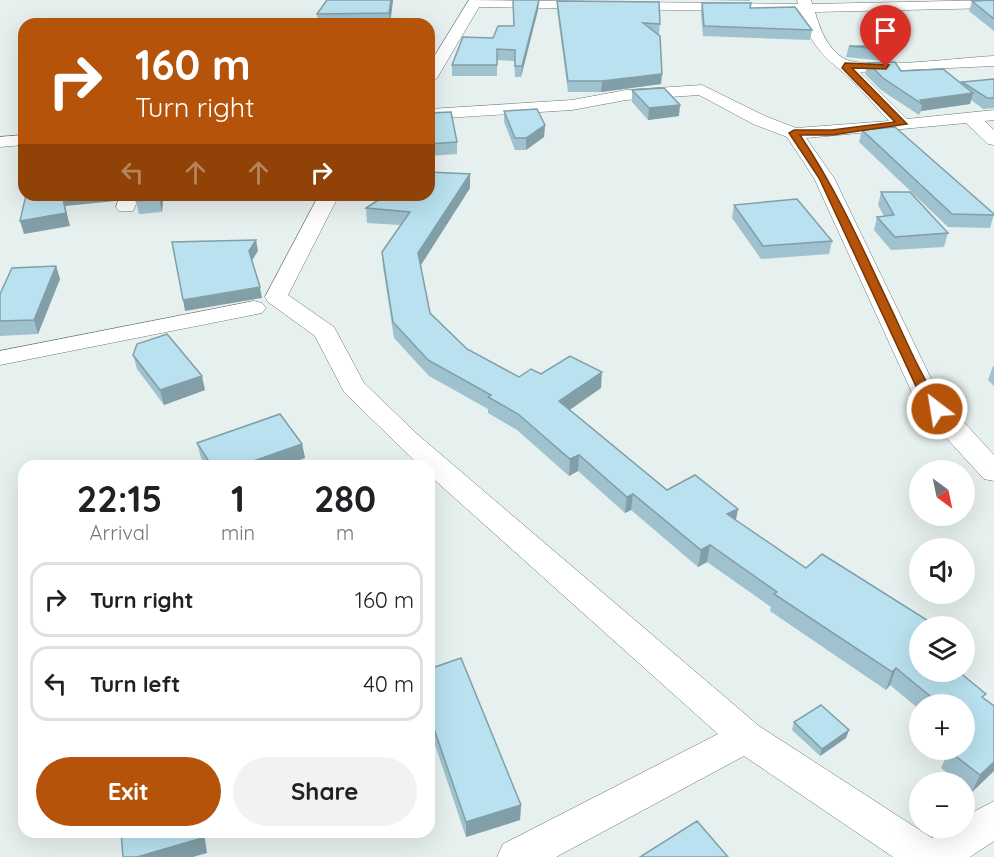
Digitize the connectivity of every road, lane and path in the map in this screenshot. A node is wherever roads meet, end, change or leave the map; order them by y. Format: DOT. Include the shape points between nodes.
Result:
graph roads {
  1 [pos="475,1"];
  2 [pos="805,4"];
  3 [pos="994,4"];
  4 [pos="994,61"];
  5 [pos="845,66"];
  6 [pos="435,68"];
  7 [pos="435,114"];
  8 [pos="994,115"];
  9 [pos="970,117"];
  10 [pos="902,124"];
  11 [pos="794,133"];
  12 [pos="18,140"];
  13 [pos="994,140"];
  14 [pos="0,142"];
  15 [pos="326,201"];
  16 [pos="254,308"];
  17 [pos="0,358"];
  18 [pos="430,460"];
  19 [pos="435,465"];
  20 [pos="994,472"];
  21 [pos="746,737"];
  22 [pos="994,819"];
  23 [pos="517,857"];
  24 [pos="927,857"];
  25 [pos="936,857"];
  1 -- 2 [label="street"];
  1 -- 6 [label="street"];
  2 -- 3 [label="street"];
  2 -- 5 [label="street" via="812,30"];
  4 -- 5 [label="street"];
  5 -- 10 [label="street"];
  7 -- 11 [label="street" via="572,105 653,92 702,90 759,120"];
  8 -- 9 [label="street"];
  9 -- 10 [label="street"];
  9 -- 13 [label="street"];
  10 -- 11 [label="street"];
  11 -- 20 [label="street" via="824,178 927,397"];
  12 -- 14 [label="street"];
  15 -- 18 [label="street" via="276,297 325,332 353,387"];
  16 -- 17 [label="street"];
  19 -- 21 [label="street"];
  21 -- 23 [label="street"];
  21 -- 24 [label="street"];
  22 -- 25 [label="street"];
}
